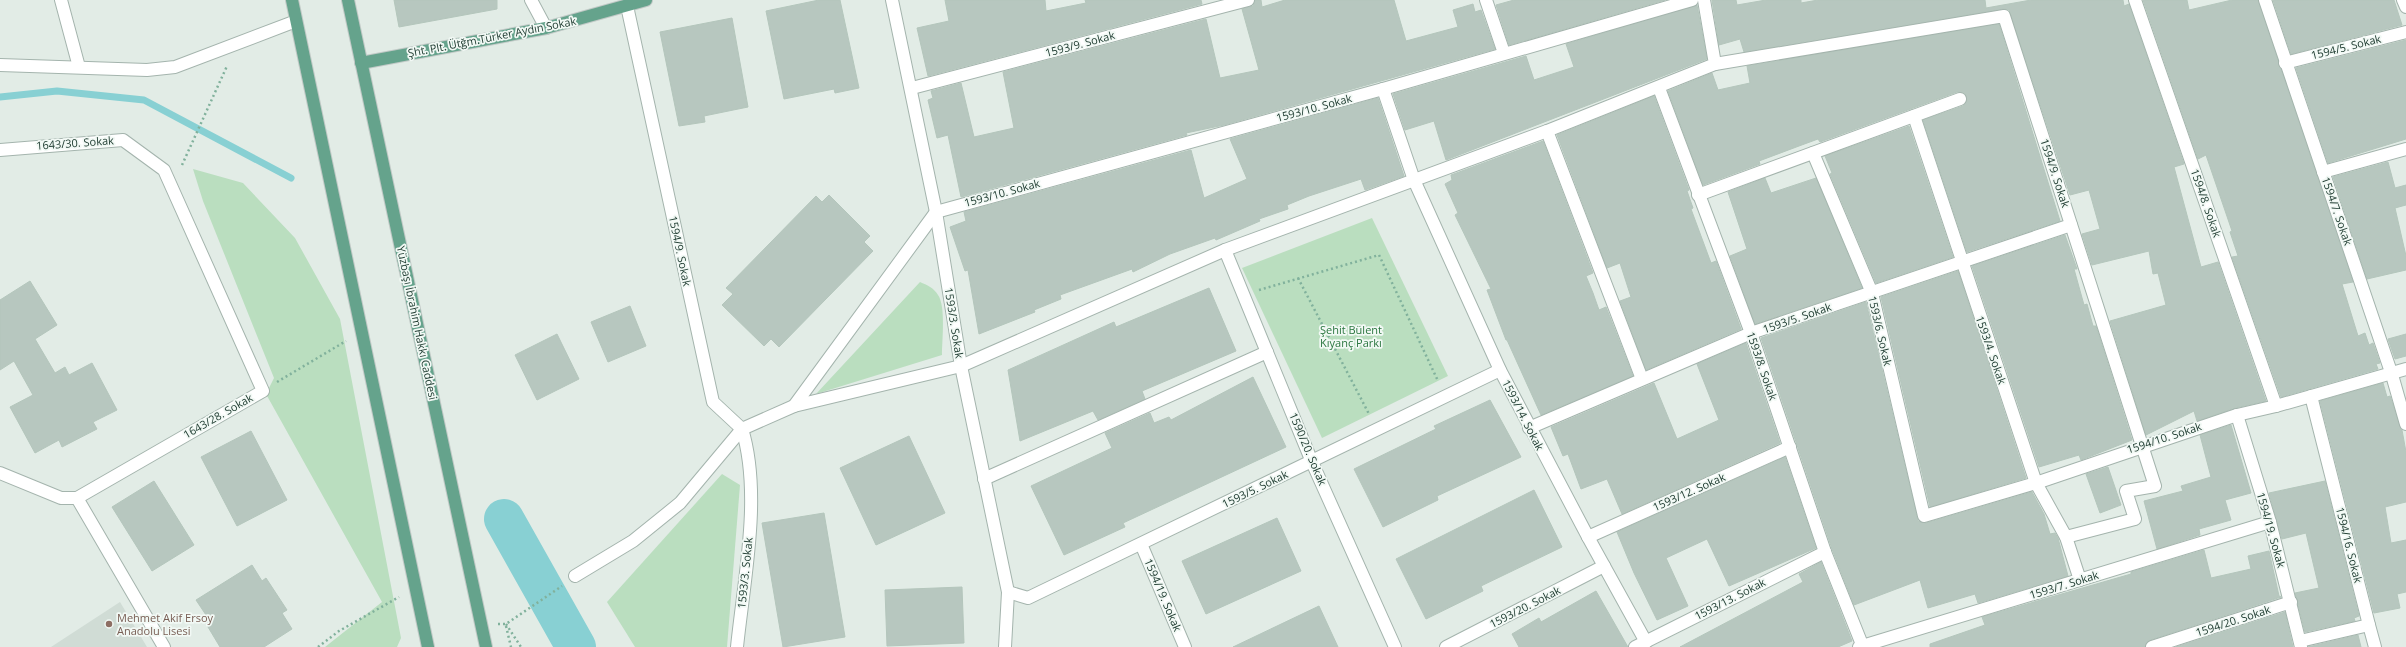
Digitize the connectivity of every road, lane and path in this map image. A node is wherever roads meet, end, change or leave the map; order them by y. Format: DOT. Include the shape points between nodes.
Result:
graph roads {
  1 [pos="61,0"];
  2 [pos="292,0"];
  3 [pos="348,0"];
  4 [pos="531,0"];
  5 [pos="646,0"];
  6 [pos="892,0"];
  7 [pos="1248,0"];
  8 [pos="1486,0"];
  9 [pos="1692,0"];
  10 [pos="1704,0"];
  11 [pos="2135,0"];
  12 [pos="2264,0"];
  13 [pos="2403,0"];
  14 [pos="627,6"];
  15 [pos="2406,7"];
  16 [pos="296,22"];
  17 [pos="546,28"];
  18 [pos="2406,32"];
  19 [pos="1504,54"];
  20 [pos="2285,62"];
  21 [pos="361,63"];
  22 [pos="1715,64"];
  23 [pos="0,65"];
  24 [pos="79,66"];
  25 [pos="912,88"];
  26 [pos="1659,88"];
  27 [pos="218,89"];
  28 [pos="1383,89"];
  29 [pos="1960,99"];
  30 [pos="1914,116"];
  31 [pos="1548,131"];
  32 [pos="2406,149"];
  33 [pos="0,150"];
  34 [pos="1813,153"];
  35 [pos="185,158"];
  36 [pos="164,170"];
  37 [pos="2324,172"];
  38 [pos="1414,180"];
  39 [pos="1698,195"];
  40 [pos="936,212"];
  41 [pos="2071,225"];
  42 [pos="1225,250"];
  43 [pos="1962,262"];
  44 [pos="1298,278"];
  45 [pos="1872,293"];
  46 [pos="1244,295"];
  47 [pos="363,330"];
  48 [pos="1751,333"];
  49 [pos="1267,352"];
  50 [pos="961,366"];
  51 [pos="2406,369"];
  52 [pos="1500,370"];
  53 [pos="2392,375"];
  54 [pos="1642,380"];
  55 [pos="1439,381"];
  56 [pos="262,391"];
  57 [pos="2311,396"];
  58 [pos="794,406"];
  59 [pos="2276,406"];
  60 [pos="1369,415"];
  61 [pos="2237,415"];
  62 [pos="2406,424"];
  63 [pos="1529,428"];
  64 [pos="742,429"];
  65 [pos="2142,445"];
  66 [pos="1790,447"];
  67 [pos="1312,462"];
  68 [pos="0,473"];
  69 [pos="984,479"];
  70 [pos="2036,483"];
  71 [pos="77,498"];
  72 [pos="1924,516"];
  73 [pos="2270,522"];
  74 [pos="1588,537"];
  75 [pos="2066,537"];
  76 [pos="1141,544"];
  77 [pos="1825,552"];
  78 [pos="1604,566"];
  79 [pos="576,576"];
  80 [pos="2080,580"];
  81 [pos="415,588"];
  82 [pos="1008,592"];
  83 [pos="2291,602"];
  84 [pos="506,624"];
  85 [pos="2369,625"];
  86 [pos="1646,642"];
  87 [pos="2300,644"];
  88 [pos="1861,646"];
  89 [pos="164,647"];
  90 [pos="318,647"];
  91 [pos="428,647"];
  92 [pos="486,647"];
  93 [pos="511,647"];
  94 [pos="521,647"];
  95 [pos="737,647"];
  96 [pos="1004,647"];
  97 [pos="1185,647"];
  98 [pos="1395,647"];
  99 [pos="1446,647"];
  100 [pos="1635,647"];
  101 [pos="2152,647"];
  102 [pos="2375,647"];
  1 -- 24 [label="street"];
  2 -- 16 [label="main road"];
  3 -- 21 [label="main road, Yüzbaşı İbrahim Hakkı Caddesi"];
  4 -- 17 [label="street"];
  5 -- 14 [label="main road, Şht. Plt. Ütğm.Türker Aydın Sokak"];
  6 -- 25 [label="street, 1593/3. Sokak"];
  7 -- 25 [label="street, 1593/9. Sokak"];
  8 -- 19 [label="street"];
  9 -- 19 [label="street, 1593/10. Sokak"];
  10 -- 22 [label="street"];
  11 -- 59 [label="street, 1594/8. Sokak"];
  12 -- 20 [label="street, 1594/7. Sokak"];
  13 -- 15 [label="street"];
  14 -- 17 [label="main road, Şht. Plt. Ütğm.Türker Aydın Sokak"];
  14 -- 64 [label="street, 1594/9. Sokak" via="713,402"];
  16 -- 24 [label="street" via="175,67 147,70"];
  16 -- 47 [label="main road"];
  17 -- 21 [label="main road, Şht. Plt. Ütğm.Türker Aydın Sokak"];
  18 -- 20 [label="street, 1594/5. Sokak"];
  19 -- 28 [label="street, 1593/10. Sokak"];
  20 -- 37 [label="street, 1594/7. Sokak"];
  21 -- 92 [label="main road, Yüzbaşı İbrahim Hakkı Caddesi"];
  22 -- 26 [label="street"];
  22 -- 41 [label="street, 1594/9. Sokak" via="2004,16"];
  23 -- 24 [label="street"];
  25 -- 40 [label="street, 1593/3. Sokak"];
  26 -- 31 [label="street"];
  26 -- 39 [label="street, 1593/8. Sokak"];
  27 -- 35 [label="path"];
  28 -- 38 [label="street, 1593/14. Sokak"];
  28 -- 40 [label="street, 1593/10. Sokak"];
  29 -- 30 [label="street"];
  30 -- 34 [label="street"];
  30 -- 43 [label="street, 1593/4. Sokak"];
  31 -- 38 [label="street"];
  31 -- 54 [label="street"];
  32 -- 37 [label="street"];
  33 -- 36 [label="street, 1643/30. Sokak" via="123,140"];
  34 -- 39 [label="street"];
  34 -- 45 [label="street, 1593/6. Sokak"];
  36 -- 56 [label="street, 1643/28. Sokak"];
  37 -- 53 [label="street, 1594/7. Sokak"];
  38 -- 42 [label="street"];
  38 -- 52 [label="street, 1593/14. Sokak"];
  39 -- 48 [label="street, 1593/8. Sokak"];
  40 -- 50 [label="street, 1593/3. Sokak"];
  40 -- 58 [label="street"];
  41 -- 43 [label="street, 1593/5. Sokak"];
  41 -- 65 [label="street, 1594/9. Sokak"];
  42 -- 46 [label="street, 1590/20. Sokak"];
  42 -- 50 [label="street"];
  43 -- 45 [label="street, 1593/5. Sokak"];
  43 -- 70 [label="street, 1593/4. Sokak"];
  44 -- 46 [label="path"];
  44 -- 55 [label="path" via="1379,255"];
  44 -- 60 [label="path"];
  45 -- 48 [label="street, 1593/5. Sokak"];
  45 -- 72 [label="street, 1593/6. Sokak"];
  46 -- 49 [label="street, 1590/20. Sokak"];
  47 -- 56 [label="path"];
  47 -- 81 [label="main road"];
  48 -- 54 [label="street, 1593/5. Sokak"];
  48 -- 66 [label="street, 1593/8. Sokak"];
  49 -- 67 [label="street, 1590/20. Sokak"];
  49 -- 69 [label="street"];
  50 -- 58 [label="street"];
  50 -- 69 [label="street, 1593/3. Sokak"];
  51 -- 53 [label="street, 1594/10. Sokak"];
  52 -- 63 [label="street, 1593/14. Sokak"];
  52 -- 67 [label="street, 1593/5. Sokak"];
  53 -- 57 [label="street, 1594/10. Sokak"];
  53 -- 62 [label="street, 1594/7. Sokak"];
  54 -- 63 [label="street, 1593/5. Sokak"];
  56 -- 71 [label="street, 1643/28. Sokak"];
  57 -- 59 [label="street, 1594/10. Sokak"];
  57 -- 85 [label="street, 1594/16. Sokak"];
  58 -- 64 [label="street"];
  59 -- 61 [label="street, 1594/10. Sokak"];
  61 -- 65 [label="street, 1594/10. Sokak"];
  61 -- 73 [label="street, 1594/19. Sokak"];
  63 -- 74 [label="street, 1593/14. Sokak"];
  64 -- 79 [label="street" via="680,502 633,541"];
  64 -- 95 [label="street, 1593/3. Sokak" via="750,454 752,499"];
  65 -- 70 [label="street, 1594/10. Sokak"];
  65 -- 75 [label="street, 1594/9. Sokak" via="2155,486 2126,491 2135,519"];
  66 -- 74 [label="street, 1593/12. Sokak"];
  66 -- 77 [label="street, 1593/8. Sokak"];
  67 -- 76 [label="street, 1593/5. Sokak"];
  67 -- 98 [label="street, 1590/20. Sokak"];
  68 -- 71 [label="street" via="61,498"];
  69 -- 82 [label="street, 1593/3. Sokak"];
  70 -- 72 [label="street, 1594/10. Sokak"];
  70 -- 75 [label="street, 1593/4. Sokak"];
  71 -- 89 [label="street"];
  73 -- 80 [label="street, 1593/7. Sokak"];
  73 -- 83 [label="street, 1594/19. Sokak"];
  74 -- 78 [label="street, 1593/14. Sokak"];
  75 -- 80 [label="street, 1593/4. Sokak"];
  76 -- 82 [label="street, 1593/5. Sokak" via="1028,598"];
  76 -- 97 [label="street, 1594/19. Sokak"];
  77 -- 86 [label="street, 1593/13. Sokak"];
  77 -- 88 [label="street, 1593/8. Sokak"];
  78 -- 86 [label="street, 1593/14. Sokak"];
  78 -- 99 [label="street, 1593/20. Sokak"];
  79 -- 84 [label="path"];
  80 -- 88 [label="street, 1593/7. Sokak"];
  81 -- 90 [label="path" via="339,631"];
  81 -- 91 [label="main road"];
  82 -- 96 [label="street, 1593/3. Sokak"];
  83 -- 87 [label="street, 1594/19. Sokak"];
  83 -- 101 [label="street, 1594/20. Sokak"];
  84 -- 93 [label="path"];
  84 -- 94 [label="path"];
  85 -- 87 [label="street"];
  85 -- 102 [label="street, 1594/16. Sokak"];
  86 -- 100 [label="street, 1593/13. Sokak"];
}
